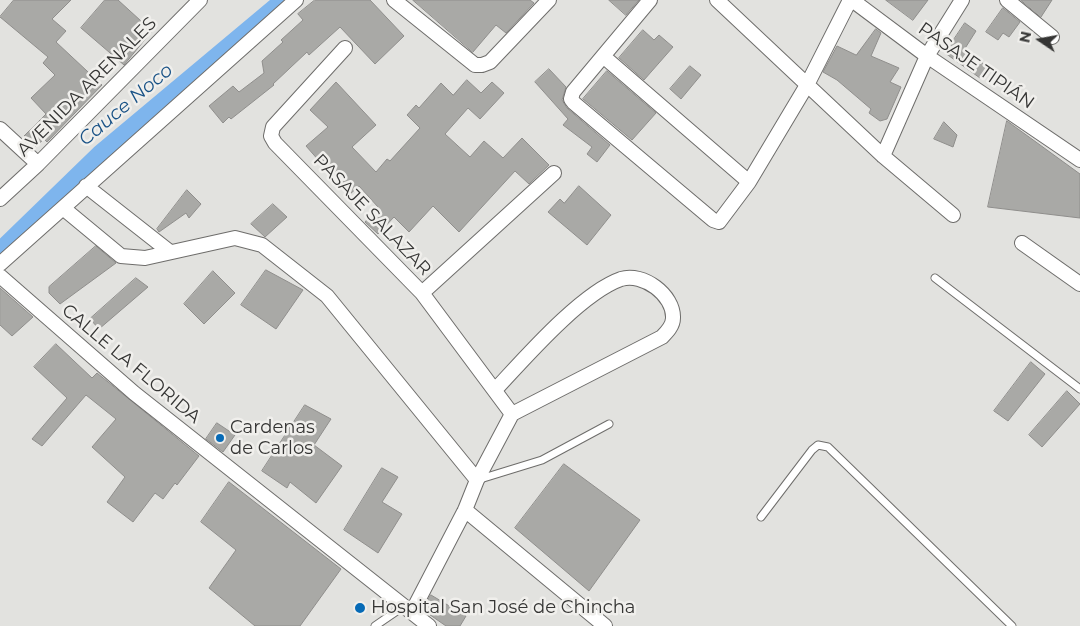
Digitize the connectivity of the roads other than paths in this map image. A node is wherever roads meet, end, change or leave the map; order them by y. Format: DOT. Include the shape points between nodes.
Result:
graph roads {
  1 [pos="200,0"];
  2 [pos="296,0"];
  3 [pos="394,0"];
  4 [pos="650,0"];
  5 [pos="717,0"];
  6 [pos="851,0"];
  7 [pos="962,0"];
  8 [pos="1007,0"];
  9 [pos="545,2"];
  10 [pos="1052,37"];
  11 [pos="345,48"];
  12 [pos="603,56"];
  13 [pos="927,56"];
  14 [pos="807,85"];
  15 [pos="0,129"];
  16 [pos="883,156"];
  17 [pos="1080,160"];
  18 [pos="38,164"];
  19 [pos="554,173"];
  20 [pos="749,182"];
  21 [pos="86,186"];
  22 [pos="0,199"];
  23 [pos="63,208"];
  24 [pos="952,215"];
  25 [pos="1022,243"];
  26 [pos="170,252"];
  27 [pos="0,264"];
  28 [pos="0,276"];
  29 [pos="935,278"];
  30 [pos="1080,284"];
  31 [pos="422,293"];
  32 [pos="1080,389"];
  33 [pos="494,390"];
  34 [pos="512,414"];
  35 [pos="608,424"];
  36 [pos="477,480"];
  37 [pos="465,510"];
  38 [pos="760,517"];
  39 [pos="408,609"];
  40 [pos="376,626"];
  41 [pos="429,626"];
  42 [pos="605,626"];
  43 [pos="1012,626"];
  1 -- 18 [label="street, AVENIDA ARENALES"];
  2 -- 21 [label="street"];
  3 -- 9 [label="street" via="475,65 490,62"];
  4 -- 12 [label="street"];
  5 -- 14 [label="street"];
  6 -- 13 [label="street, PASAJE TIPIÁN"];
  6 -- 14 [label="street"];
  7 -- 13 [label="street"];
  8 -- 10 [label="street"];
  11 -- 31 [label="street, PASAJE SALAZAR" via="272,127 271,136"];
  12 -- 20 [label="street"];
  12 -- 20 [label="street" via="572,92 574,103 713,220 718,222 724,217"];
  13 -- 16 [label="street"];
  13 -- 17 [label="street, PASAJE TIPIÁN"];
  14 -- 16 [label="street"];
  14 -- 20 [label="street"];
  15 -- 18 [label="street"];
  16 -- 24 [label="street"];
  18 -- 22 [label="street, AVENIDA ARENALES"];
  19 -- 31 [label="street"];
  21 -- 23 [label="street"];
  21 -- 26 [label="street"];
  23 -- 26 [label="street" via="121,256 145,258"];
  23 -- 27 [label="street"];
  25 -- 30 [label="street"];
  26 -- 36 [label="street" via="236,238 262,244 327,296"];
  28 -- 39 [label="street, CALLE LA FLORIDA" via="134,393"];
  29 -- 32 [label="lane"];
  31 -- 33 [label="street, PASAJE SALAZAR"];
  33 -- 34 [label="street, PASAJE SALAZAR"];
  33 -- 34 [label="street" via="563,320 622,279 632,277 649,283 664,295 674,318 662,338"];
  34 -- 36 [label="street"];
  35 -- 36 [label="lane" via="542,460"];
  36 -- 37 [label="street"];
  37 -- 39 [label="street"];
  37 -- 42 [label="street"];
  38 -- 43 [label="lane" via="812,450 818,446 828,447"];
  39 -- 40 [label="lane"];
  39 -- 41 [label="street, CALLE LA FLORIDA"];
}
